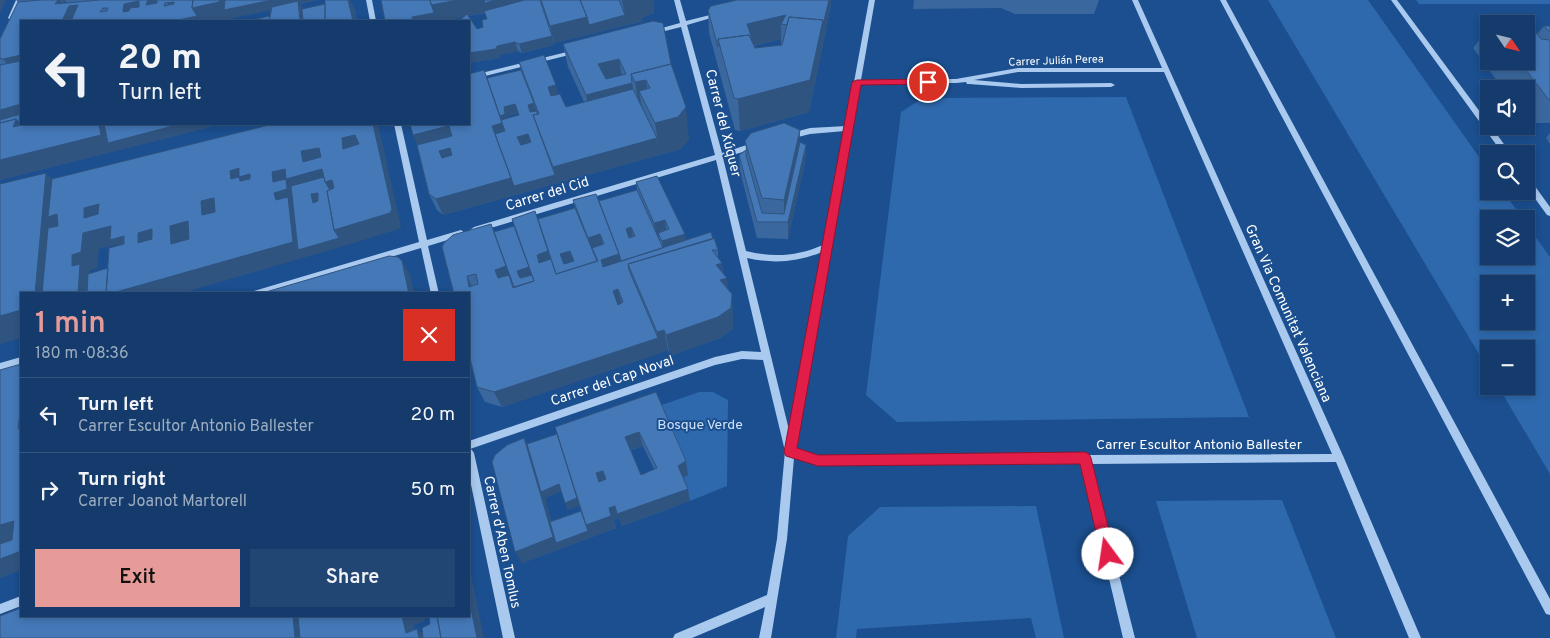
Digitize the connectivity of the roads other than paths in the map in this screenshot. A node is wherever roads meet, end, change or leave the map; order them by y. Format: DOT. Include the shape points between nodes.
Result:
graph roads {
  1 [pos="19,0"];
  2 [pos="368,0"];
  3 [pos="677,0"];
  4 [pos="872,0"];
  5 [pos="1135,0"];
  6 [pos="1223,0"];
  7 [pos="1394,0"];
  8 [pos="730,12"];
  9 [pos="373,20"];
  10 [pos="9,23"];
  11 [pos="685,24"];
  12 [pos="645,34"];
  13 [pos="580,50"];
  14 [pos="1166,70"];
  15 [pos="470,78"];
  16 [pos="956,81"];
  17 [pos="857,82"];
  18 [pos="1112,85"];
  19 [pos="397,125"];
  20 [pos="849,128"];
  21 [pos="784,138"];
  22 [pos="767,142"];
  23 [pos="1500,145"];
  24 [pos="719,155"];
  25 [pos="1535,192"];
  26 [pos="1550,212"];
  27 [pos="425,244"];
  28 [pos="828,247"];
  29 [pos="742,253"];
  30 [pos="261,292"];
  31 [pos="435,292"];
  32 [pos="766,356"];
  33 [pos="20,361"];
  34 [pos="0,367"];
  35 [pos="470,445"];
  36 [pos="790,452"];
  37 [pos="470,458"];
  38 [pos="1085,458"];
  39 [pos="1339,458"];
  40 [pos="772,598"];
  41 [pos="20,601"];
  42 [pos="0,609"];
  43 [pos="1550,610"];
  44 [pos="509,638"];
  45 [pos="679,638"];
  46 [pos="765,638"];
  47 [pos="1129,638"];
  48 [pos="1414,638"];
  1 -- 10 [label="street"];
  2 -- 9 [label="street"];
  3 -- 11 [label="street, Carrer del Xúquer"];
  4 -- 17 [label="street"];
  5 -- 14 [label="street, Gran Via Comunitat Valenciana"];
  6 -- 43 [label="street"];
  7 -- 23 [label="street"];
  8 -- 11 [label="street"];
  11 -- 12 [label="street"];
  11 -- 24 [label="street, Carrer del Xúquer"];
  13 -- 15 [label="street"];
  14 -- 16 [label="street, Carrer Julián Perea" via="1018,70"];
  14 -- 39 [label="street, Gran Via Comunitat Valenciana"];
  16 -- 17 [label="street, Carrer Julián Perea"];
  16 -- 18 [label="street" via="1021,86"];
  17 -- 20 [label="street"];
  19 -- 27 [label="street"];
  20 -- 21 [label="street" via="810,131"];
  20 -- 28 [label="street"];
  22 -- 24 [label="street, Carrer del Cid"];
  24 -- 27 [label="street, Carrer del Cid"];
  24 -- 29 [label="street, Carrer del Xúquer"];
  25 -- 26 [label="street"];
  27 -- 30 [label="street, Carrer del Cid"];
  27 -- 31 [label="street"];
  28 -- 29 [label="street" via="782,260 761,259"];
  28 -- 36 [label="street"];
  29 -- 32 [label="street, Carrer del Xúquer"];
  32 -- 35 [label="street, Carrer del Cap Noval" via="742,355 715,361"];
  32 -- 36 [label="street, Carrer del Xúquer"];
  33 -- 34 [label="street"];
  36 -- 38 [label="street, Carrer Escultor Antonio Ballester" via="818,460"];
  36 -- 40 [label="street" via="782,539"];
  37 -- 44 [label="street, Carrer d'Aben Tomlus"];
  38 -- 39 [label="street, Carrer Escultor Antonio Ballester"];
  38 -- 47 [label="street"];
  39 -- 48 [label="street, Gran Via Comunitat Valenciana"];
  40 -- 45 [label="street"];
  40 -- 46 [label="street"];
  41 -- 42 [label="street"];
}
